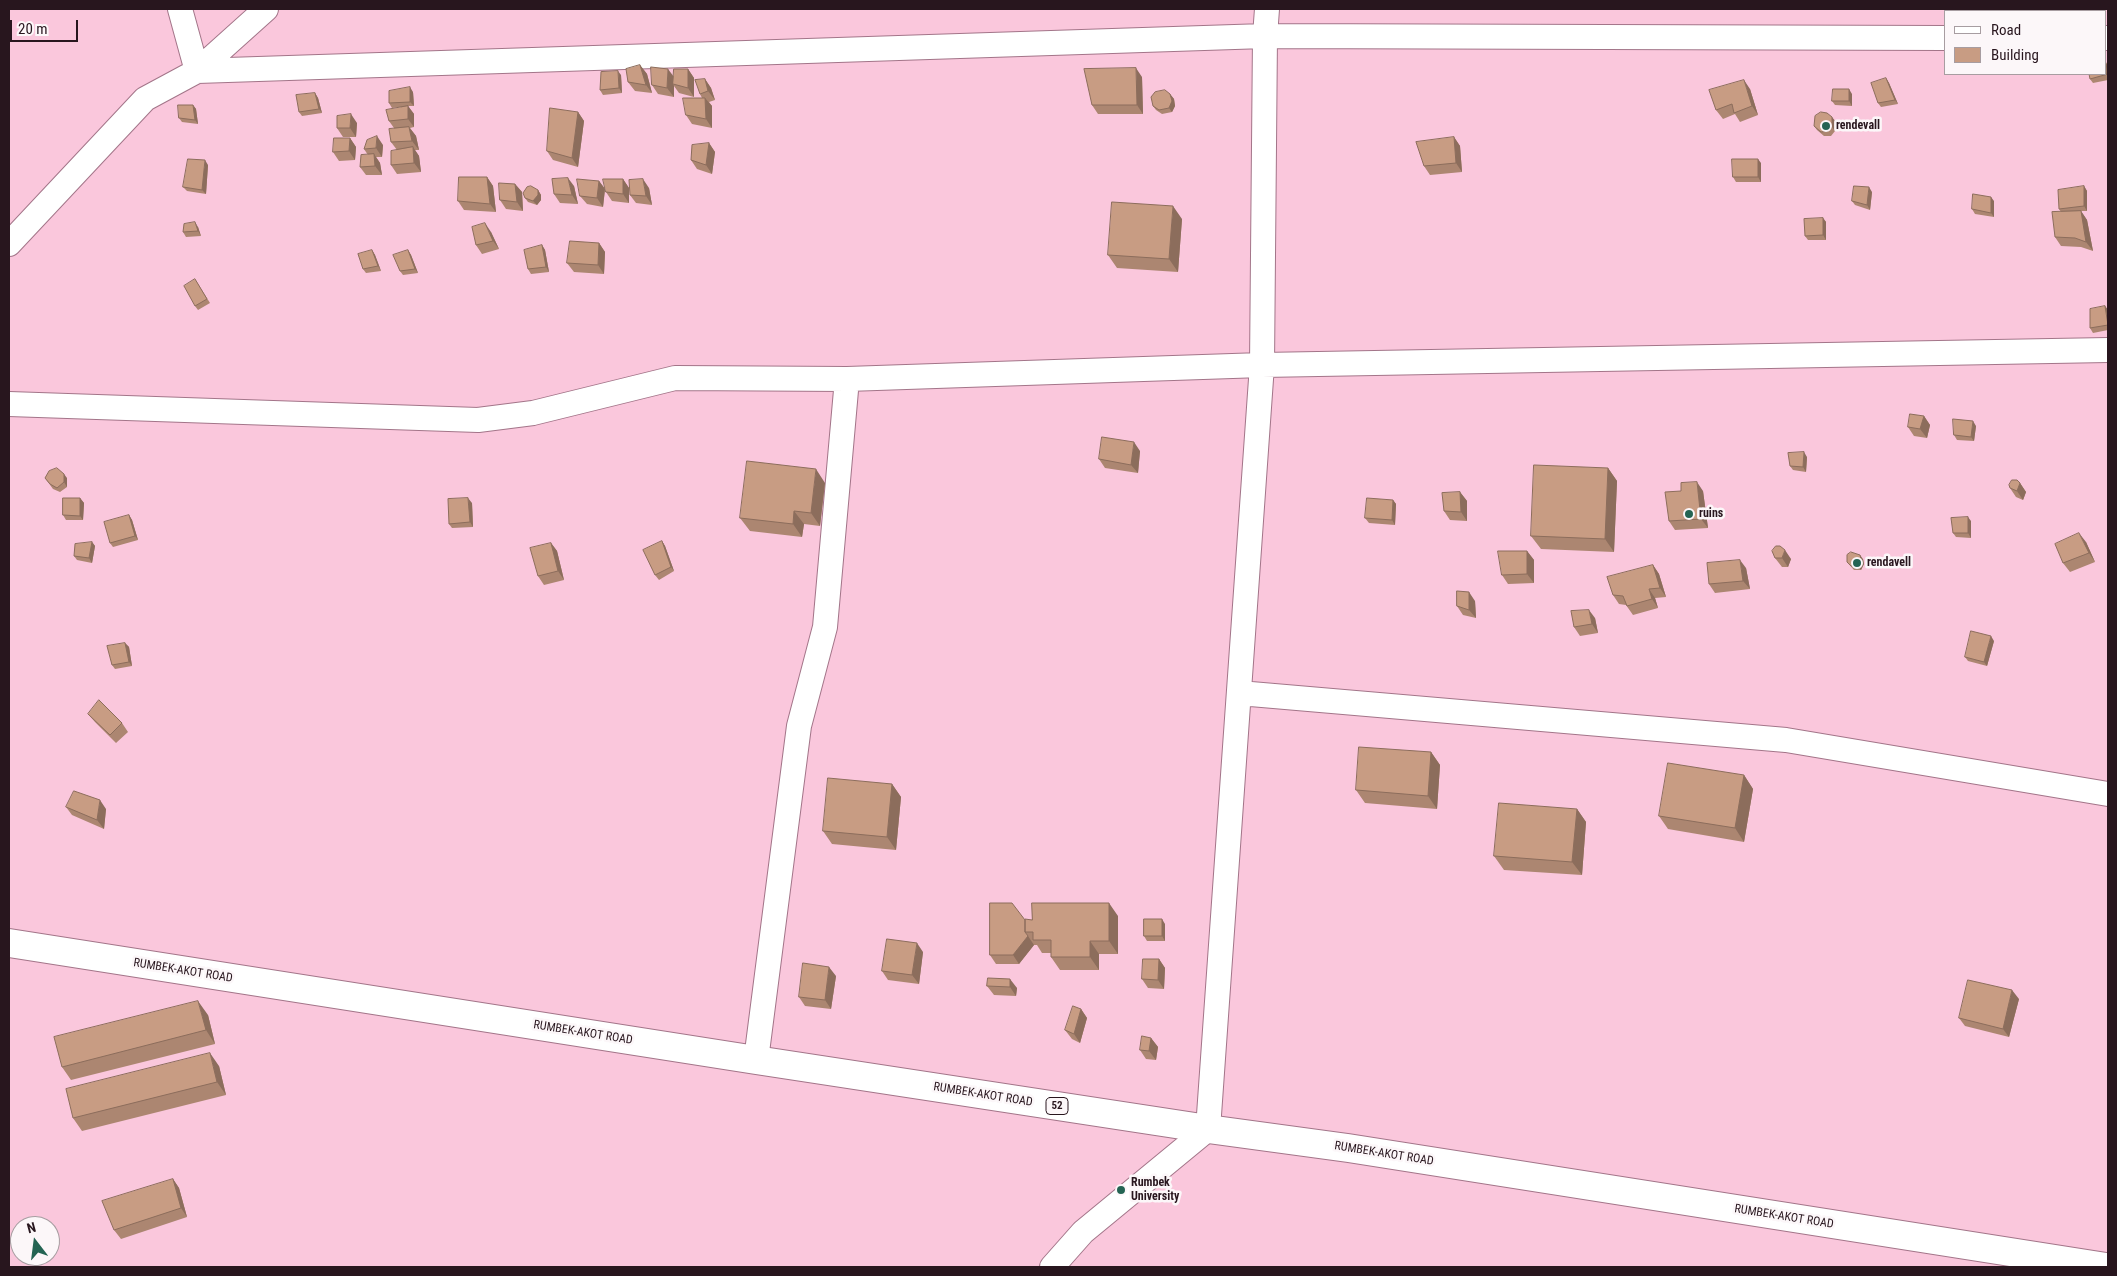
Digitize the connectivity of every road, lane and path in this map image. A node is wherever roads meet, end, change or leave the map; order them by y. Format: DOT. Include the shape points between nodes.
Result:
graph roads {
  1 [pos="180,9"];
  2 [pos="266,9"];
  3 [pos="1267,9"];
  4 [pos="1265,36"];
  5 [pos="1944,38"];
  6 [pos="197,70"];
  7 [pos="9,244"];
  8 [pos="2108,350"];
  9 [pos="1262,365"];
  10 [pos="847,379"];
  11 [pos="9,404"];
  12 [pos="1239,693"];
  13 [pos="2108,794"];
  14 [pos="9,943"];
  15 [pos="756,1060"];
  16 [pos="1208,1129"];
  17 [pos="2105,1265"];
  18 [pos="1052,1267"];
  1 -- 6 [label="street"];
  2 -- 6 [label="street"];
  3 -- 4 [label="street"];
  4 -- 5 [label="street"];
  4 -- 6 [label="street"];
  4 -- 9 [label="street"];
  6 -- 7 [label="street" via="145,99"];
  8 -- 9 [label="street"];
  9 -- 10 [label="street"];
  9 -- 12 [label="street"];
  10 -- 11 [label="street" via="675,378 533,413 478,420"];
  10 -- 15 [label="street" via="825,627 799,726"];
  12 -- 13 [label="street" via="1786,740"];
  12 -- 16 [label="street"];
  14 -- 15 [label="main road, RUMBEK-AKOT ROAD / 52"];
  15 -- 16 [label="main road, RUMBEK-AKOT ROAD / 52"];
  16 -- 17 [label="main road, RUMBEK-AKOT ROAD / 52"];
  16 -- 18 [label="street" via="1083,1232"];
}
